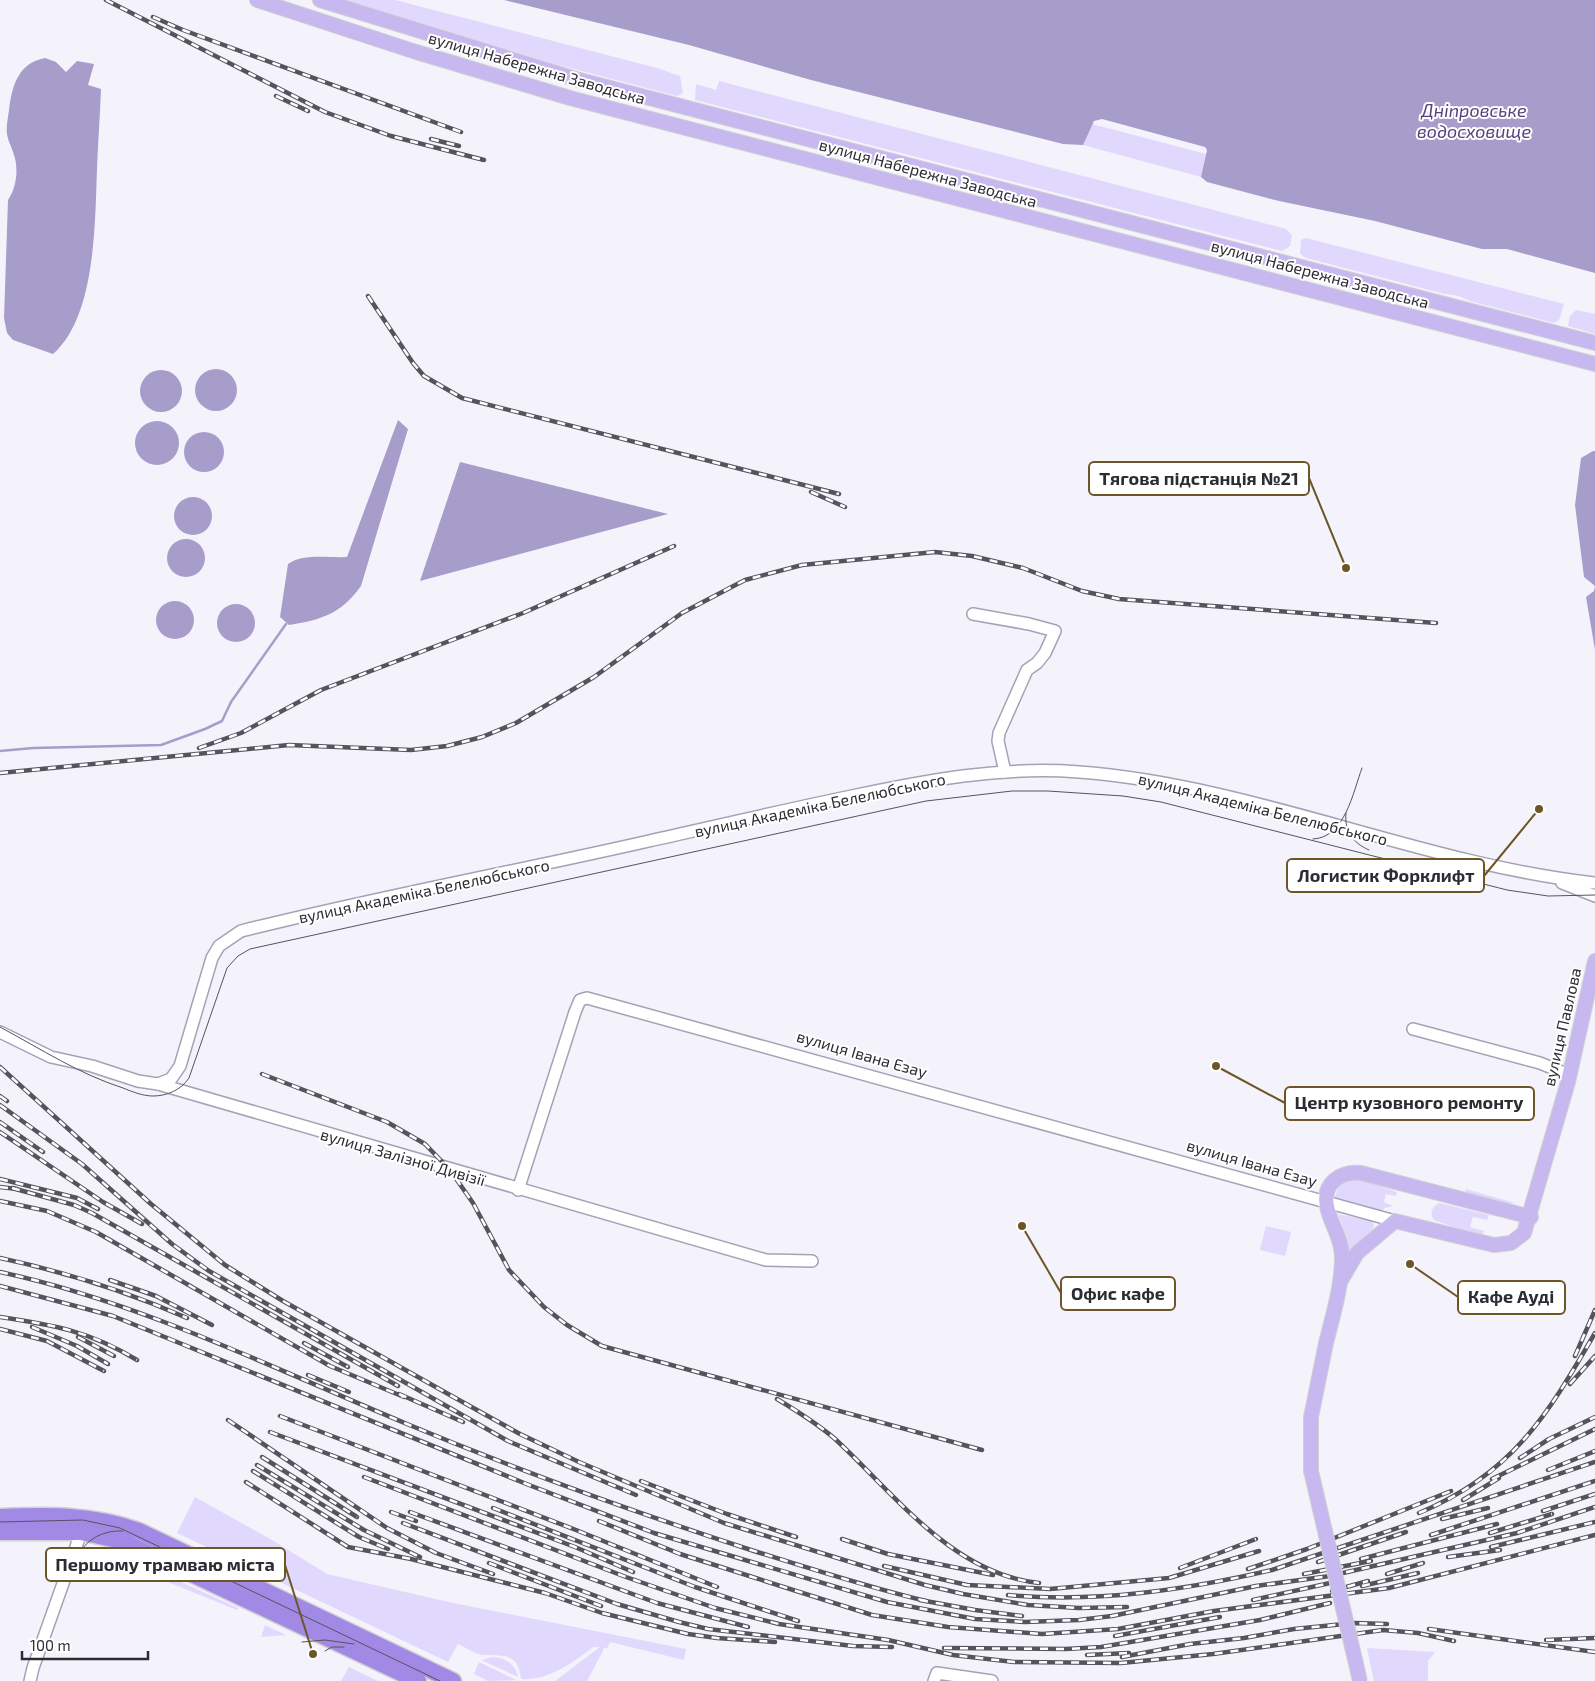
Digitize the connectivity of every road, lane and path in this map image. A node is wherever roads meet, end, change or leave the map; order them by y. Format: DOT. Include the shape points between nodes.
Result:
graph roads {
  1 [pos="256,0"];
  2 [pos="320,0"];
  3 [pos="1595,343"];
  4 [pos="1595,364"];
  5 [pos="973,614"];
  6 [pos="1005,772"];
  7 [pos="1544,876"];
  8 [pos="1595,883"];
  9 [pos="1595,896"];
  10 [pos="1595,961"];
  11 [pos="1413,1029"];
  12 [pos="0,1032"];
  13 [pos="1569,1075"];
  14 [pos="158,1084"];
  15 [pos="518,1190"];
  16 [pos="1326,1202"];
  17 [pos="1530,1217"];
  18 [pos="1395,1221"];
  19 [pos="812,1261"];
  20 [pos="1340,1282"];
  21 [pos="0,1517"];
  22 [pos="82,1524"];
  23 [pos="0,1532"];
  24 [pos="935,1677"];
  25 [pos="30,1681"];
  26 [pos="418,1681"];
  27 [pos="453,1681"];
  28 [pos="992,1681"];
  29 [pos="1360,1681"];
  1 -- 4 [label="main road, вулиця Набережна Заводська" via="570,98"];
  2 -- 3 [label="main road, вулиця Набережна Заводська" via="576,79"];
  5 -- 6 [label="street" via="1055,631 1045,653 1027,670 999,733"];
  6 -- 7 [label="street, вулиця Академіка Белелюбського" via="1074,772 1151,780 1467,860"];
  6 -- 14 [label="street, вулиця Академіка Белелюбського" via="966,774 919,782 241,931 219,946 212,958 183,1060 171,1079"];
  7 -- 8 [label="street, вулиця Академіка Белелюбського"];
  7 -- 9 [label="street, вулиця Академіка Белелюбського"];
  10 -- 13 [label="main road, вулиця Павлова"];
  11 -- 13 [label="street" via="1540,1063"];
  12 -- 14 [label="street, вулиця Залізної Дивізії" via="51,1057"];
  13 -- 17 [label="main road, вулиця Павлова"];
  14 -- 15 [label="street, вулиця Залізної Дивізії"];
  15 -- 16 [label="street, вулиця Івана Езау" via="575,1012 580,1000 587,998"];
  15 -- 19 [label="street, вулиця Залізної Дивізії" via="766,1260"];
  16 -- 17 [label="main road, вулиця Івана Езау" via="1335,1178 1352,1172"];
  16 -- 18 [label="street, вулиця Івана Езау"];
  16 -- 20 [label="main road, вулиця Івана Езау" via="1340,1237"];
  17 -- 18 [label="main road, вулиця Івана Езау" via="1519,1240 1503,1245"];
  18 -- 20 [label="main road" via="1357,1253"];
  20 -- 29 [label="main road, bridge" via="1311,1417 1310,1471"];
  21 -- 22 [label="highway"];
  22 -- 23 [label="highway"];
  22 -- 25 [label="street"];
  22 -- 26 [label="highway"];
  22 -- 27 [label="highway" via="124,1525 152,1536"];
  24 -- 28 [label="street"];
}
